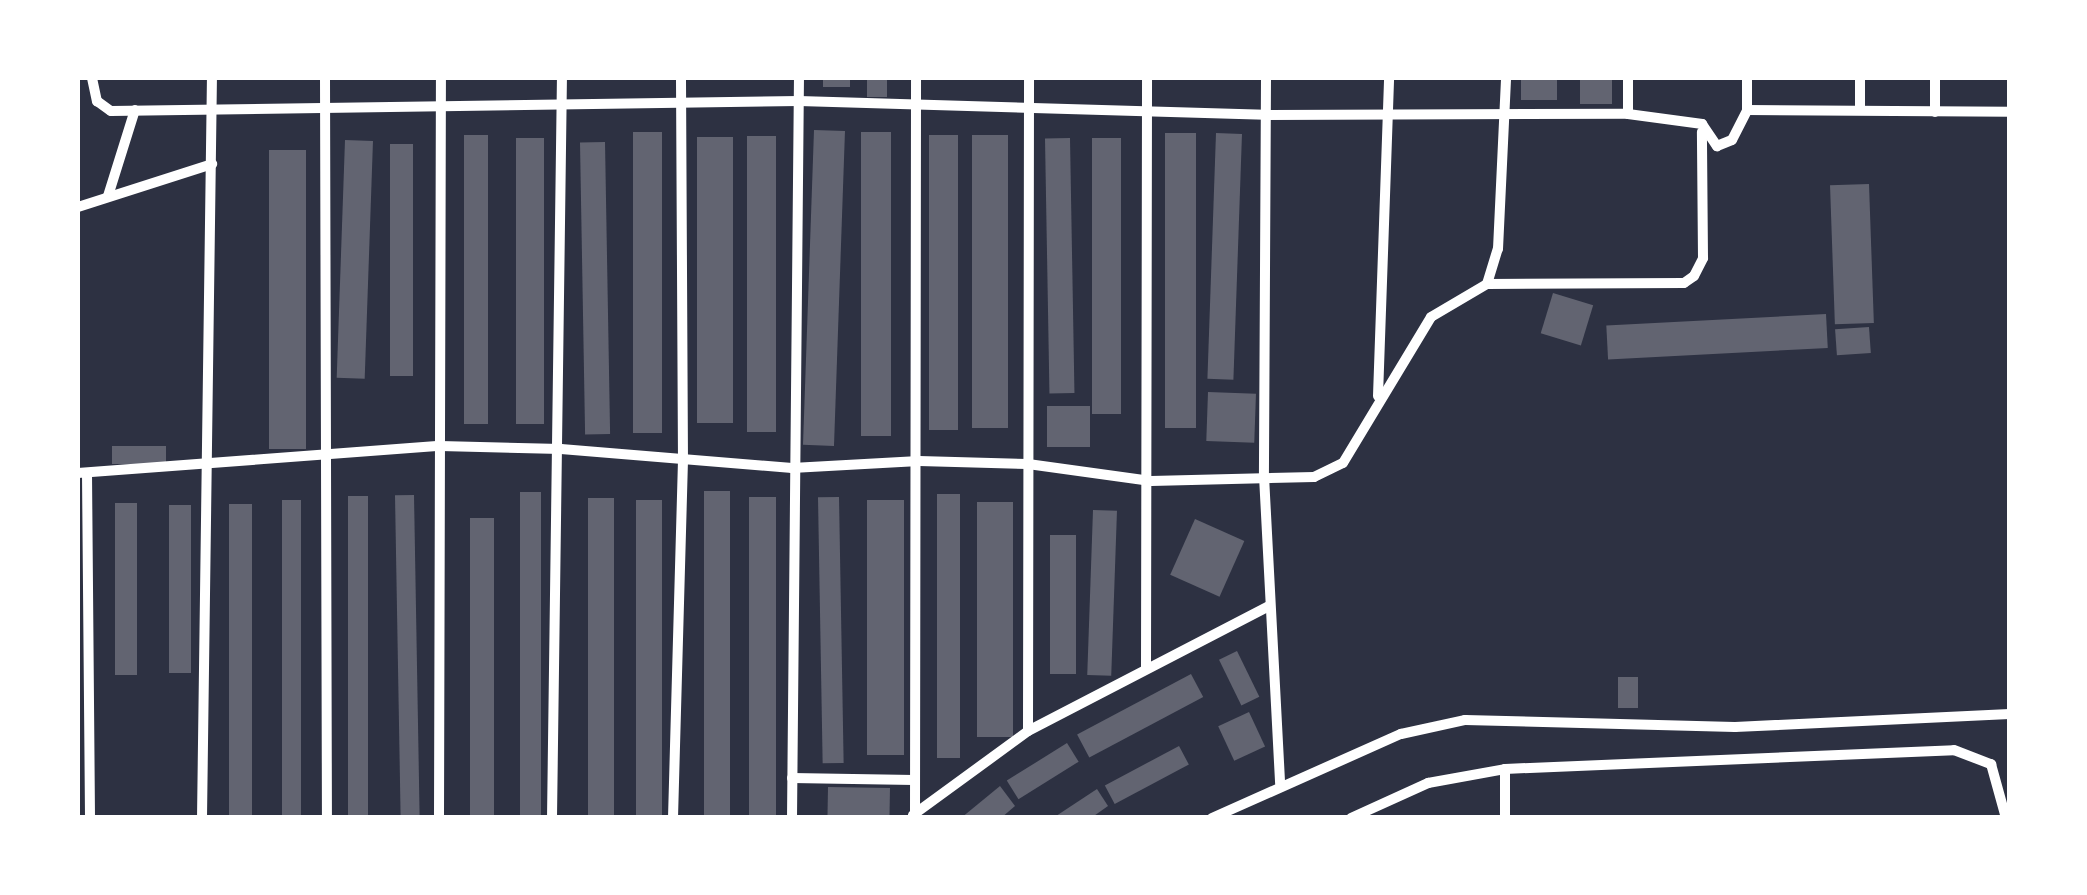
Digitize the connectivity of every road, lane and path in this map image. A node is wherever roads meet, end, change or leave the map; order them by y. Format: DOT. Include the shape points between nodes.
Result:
graph roads {
  1 [pos="92,78"];
  2 [pos="212,78"];
  3 [pos="325,78"];
  4 [pos="441,78"];
  5 [pos="562,78"];
  6 [pos="681,78"];
  7 [pos="799,78"];
  8 [pos="916,78"];
  9 [pos="1028,78"];
  10 [pos="1147,78"];
  11 [pos="1266,78"];
  12 [pos="1389,78"];
  13 [pos="1506,78"];
  14 [pos="1628,78"];
  15 [pos="1747,78"];
  16 [pos="1860,78"];
  17 [pos="1935,78"];
  18 [pos="799,102"];
  19 [pos="562,103"];
  20 [pos="681,103"];
  21 [pos="325,106"];
  22 [pos="916,106"];
  23 [pos="1028,107"];
  24 [pos="1147,108"];
  25 [pos="134,110"];
  26 [pos="212,110"];
  27 [pos="441,110"];
  28 [pos="1747,110"];
  29 [pos="1860,110"];
  30 [pos="1936,112"];
  31 [pos="2010,112"];
  32 [pos="1507,113"];
  33 [pos="1628,114"];
  34 [pos="1265,115"];
  35 [pos="1389,117"];
  36 [pos="1702,124"];
  37 [pos="212,164"];
  38 [pos="108,196"];
  39 [pos="78,207"];
  40 [pos="1487,284"];
  41 [pos="1378,398"];
  42 [pos="440,446"];
  43 [pos="561,448"];
  44 [pos="330,454"];
  45 [pos="919,461"];
  46 [pos="683,462"];
  47 [pos="1028,464"];
  48 [pos="209,466"];
  49 [pos="792,468"];
  50 [pos="82,473"];
  51 [pos="1264,476"];
  52 [pos="1151,481"];
  53 [pos="1269,606"];
  54 [pos="1146,666"];
  55 [pos="2008,715"];
  56 [pos="1028,730"];
  57 [pos="1505,769"];
  58 [pos="792,778"];
  59 [pos="914,780"];
  60 [pos="1280,784"];
  61 [pos="913,816"];
  62 [pos="90,818"];
  63 [pos="202,818"];
  64 [pos="327,818"];
  65 [pos="439,818"];
  66 [pos="552,818"];
  67 [pos="673,818"];
  68 [pos="792,818"];
  69 [pos="1212,818"];
  70 [pos="1351,818"];
  71 [pos="1505,818"];
  72 [pos="2006,818"];
  1 -- 25 [label="street" via="97,101 111,111"];
  2 -- 26 [label="street"];
  3 -- 21 [label="street"];
  4 -- 27 [label="street"];
  5 -- 19 [label="street"];
  6 -- 20 [label="street"];
  7 -- 18 [label="street"];
  8 -- 22 [label="street"];
  9 -- 23 [label="street"];
  10 -- 24 [label="street"];
  11 -- 34 [label="street"];
  12 -- 35 [label="street"];
  13 -- 32 [label="street"];
  14 -- 33 [label="street"];
  15 -- 28 [label="street"];
  16 -- 29 [label="street"];
  17 -- 30 [label="street"];
  18 -- 20 [label="street"];
  18 -- 22 [label="street"];
  18 -- 49 [label="street"];
  19 -- 20 [label="street"];
  19 -- 27 [label="street"];
  19 -- 43 [label="street"];
  20 -- 46 [label="street"];
  21 -- 26 [label="street"];
  21 -- 27 [label="street"];
  21 -- 44 [label="street"];
  22 -- 23 [label="street"];
  22 -- 45 [label="street"];
  23 -- 24 [label="street"];
  23 -- 47 [label="street"];
  24 -- 34 [label="street"];
  24 -- 52 [label="street"];
  25 -- 26 [label="street"];
  25 -- 38 [label="street"];
  26 -- 37 [label="street"];
  27 -- 42 [label="street"];
  28 -- 29 [label="street"];
  28 -- 36 [label="street" via="1732,140 1717,146"];
  29 -- 30 [label="street"];
  30 -- 31 [label="street"];
  32 -- 33 [label="street"];
  32 -- 35 [label="street"];
  32 -- 40 [label="street" via="1498,249"];
  33 -- 36 [label="street"];
  34 -- 35 [label="street"];
  34 -- 51 [label="street"];
  35 -- 41 [label="street"];
  36 -- 40 [label="street" via="1703,258 1694,276 1684,283"];
  37 -- 38 [label="street"];
  37 -- 48 [label="street"];
  38 -- 39 [label="street"];
  40 -- 41 [label="street" via="1430,318"];
  41 -- 51 [label="street" via="1343,463 1330,474"];
  42 -- 43 [label="street"];
  42 -- 44 [label="street"];
  42 -- 65 [label="street"];
  43 -- 46 [label="street"];
  43 -- 66 [label="street"];
  44 -- 48 [label="street"];
  44 -- 64 [label="street"];
  45 -- 47 [label="street"];
  45 -- 49 [label="street"];
  45 -- 59 [label="street"];
  46 -- 49 [label="street"];
  46 -- 67 [label="street"];
  47 -- 52 [label="street"];
  47 -- 56 [label="street"];
  48 -- 50 [label="street"];
  48 -- 63 [label="street"];
  49 -- 58 [label="street"];
  50 -- 62 [label="street"];
  51 -- 52 [label="street"];
  51 -- 53 [label="street"];
  52 -- 54 [label="street"];
  53 -- 54 [label="street"];
  53 -- 60 [label="street"];
  54 -- 56 [label="street"];
  55 -- 60 [label="street" via="1735,727 1464,720 1401,734"];
  56 -- 61 [label="street"];
  57 -- 70 [label="street" via="1428,782"];
  57 -- 71 [label="street"];
  57 -- 72 [label="street" via="1954,750 1991,764"];
  58 -- 59 [label="street"];
  58 -- 68 [label="street"];
  59 -- 61 [label="street"];
  60 -- 69 [label="street"];
}
